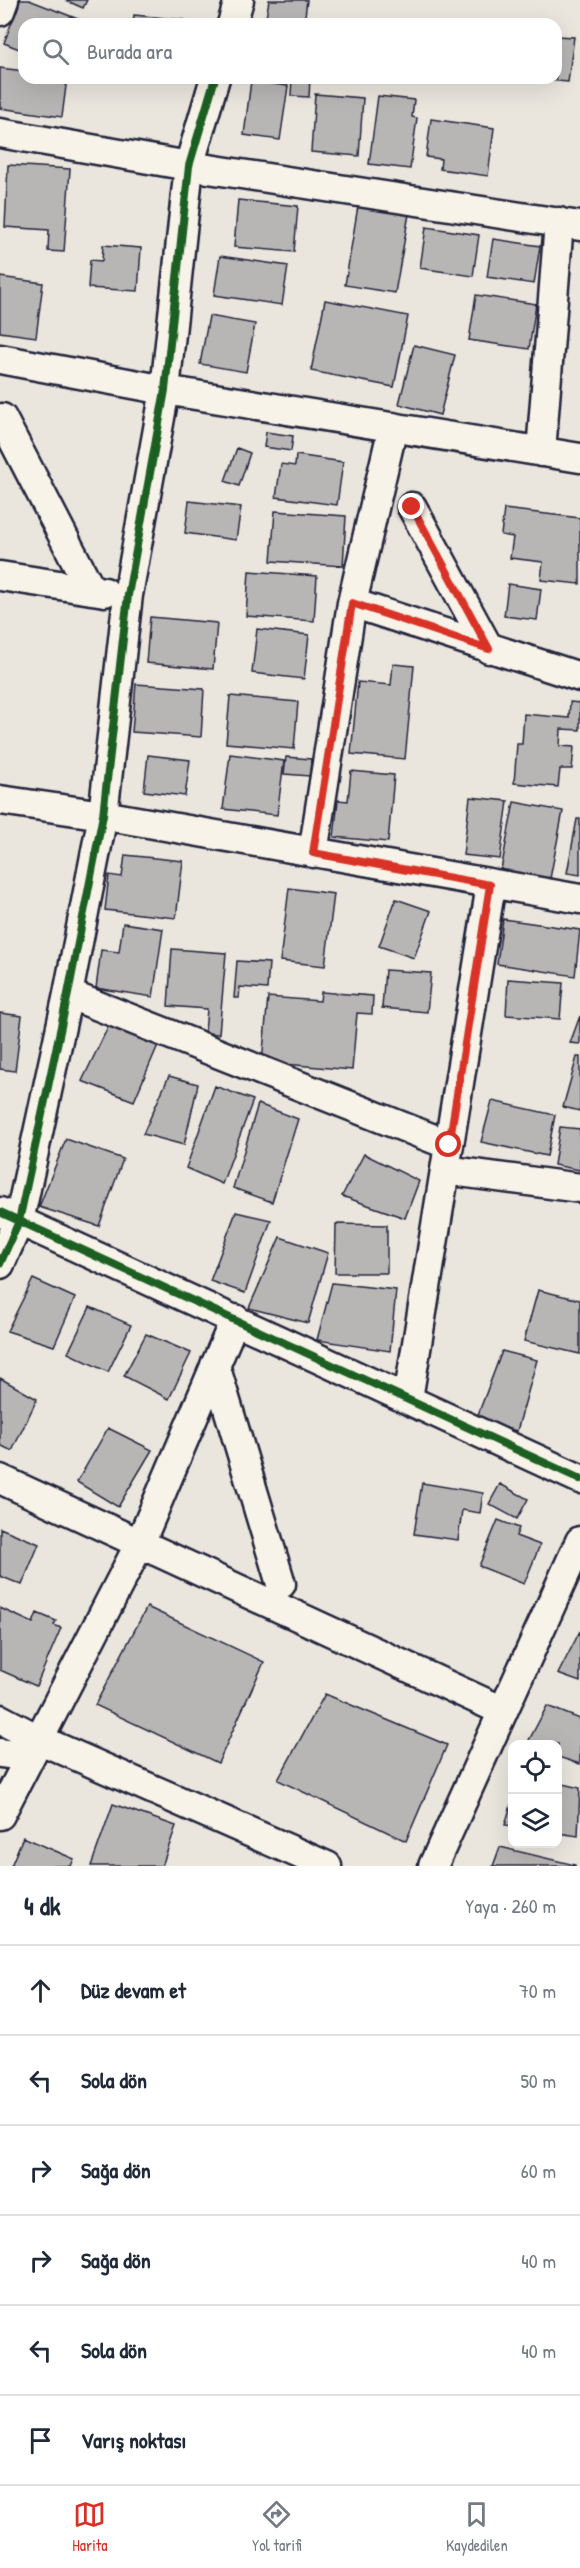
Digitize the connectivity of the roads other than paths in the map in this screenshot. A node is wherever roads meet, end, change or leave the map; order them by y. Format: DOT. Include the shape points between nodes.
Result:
graph roads {
  1 [pos="4,0"];
  2 [pos="239,0"];
  3 [pos="0,11"];
  4 [pos="234,18"];
  5 [pos="213,84"];
  6 [pos="0,132"];
  7 [pos="189,166"];
  8 [pos="569,224"];
  9 [pos="0,358"];
  10 [pos="165,390"];
  11 [pos="2,418"];
  12 [pos="393,427"];
  13 [pos="541,452"];
  14 [pos="580,458"];
  15 [pos="412,507"];
  16 [pos="0,576"];
  17 [pos="91,590"];
  18 [pos="128,596"];
  19 [pos="352,603"];
  20 [pos="489,649"];
  21 [pos="580,677"];
  22 [pos="0,800"];
  23 [pos="103,815"];
  24 [pos="313,853"];
  25 [pos="490,885"];
  26 [pos="580,899"];
  27 [pos="68,994"];
  28 [pos="447,1157"];
  29 [pos="580,1188"];
  30 [pos="10,1217"];
  31 [pos="0,1264"];
  32 [pos="235,1319"];
  33 [pos="215,1365"];
  34 [pos="408,1399"];
  35 [pos="0,1479"];
  36 [pos="580,1479"];
  37 [pos="580,1541"];
  38 [pos="140,1543"];
  39 [pos="281,1584"];
  40 [pos="503,1711"];
  41 [pos="0,1719"];
  42 [pos="33,1748"];
  43 [pos="0,1753"];
  44 [pos="0,1815"];
  45 [pos="327,1866"];
  46 [pos="433,1866"];
  1 -- 3 [label="street"];
  2 -- 4 [label="street"];
  5 -- 7 [label="street"];
  6 -- 7 [label="street"];
  7 -- 8 [label="street"];
  7 -- 10 [label="street"];
  8 -- 13 [label="street"];
  9 -- 10 [label="street"];
  10 -- 12 [label="street"];
  10 -- 18 [label="street"];
  11 -- 17 [label="street"];
  12 -- 13 [label="street"];
  12 -- 19 [label="street"];
  13 -- 14 [label="street"];
  15 -- 20 [label="street"];
  16 -- 17 [label="street"];
  17 -- 18 [label="street"];
  18 -- 23 [label="street"];
  19 -- 20 [label="street"];
  19 -- 24 [label="street"];
  20 -- 21 [label="street"];
  22 -- 23 [label="street"];
  23 -- 24 [label="street"];
  23 -- 27 [label="street"];
  24 -- 25 [label="street"];
  25 -- 26 [label="street"];
  25 -- 28 [label="street"];
  27 -- 28 [label="street"];
  27 -- 30 [label="street"];
  28 -- 29 [label="street"];
  28 -- 34 [label="street"];
  30 -- 31 [label="street"];
  30 -- 32 [label="street"];
  32 -- 33 [label="street"];
  32 -- 34 [label="street"];
  33 -- 38 [label="street"];
  33 -- 39 [label="street"];
  34 -- 36 [label="street"];
  35 -- 38 [label="street"];
  37 -- 40 [label="street"];
  38 -- 40 [label="street"];
  38 -- 42 [label="street"];
  40 -- 46 [label="street"];
  41 -- 42 [label="street"];
  42 -- 43 [label="street"];
  42 -- 44 [label="street"];
  42 -- 45 [label="street"];
}
